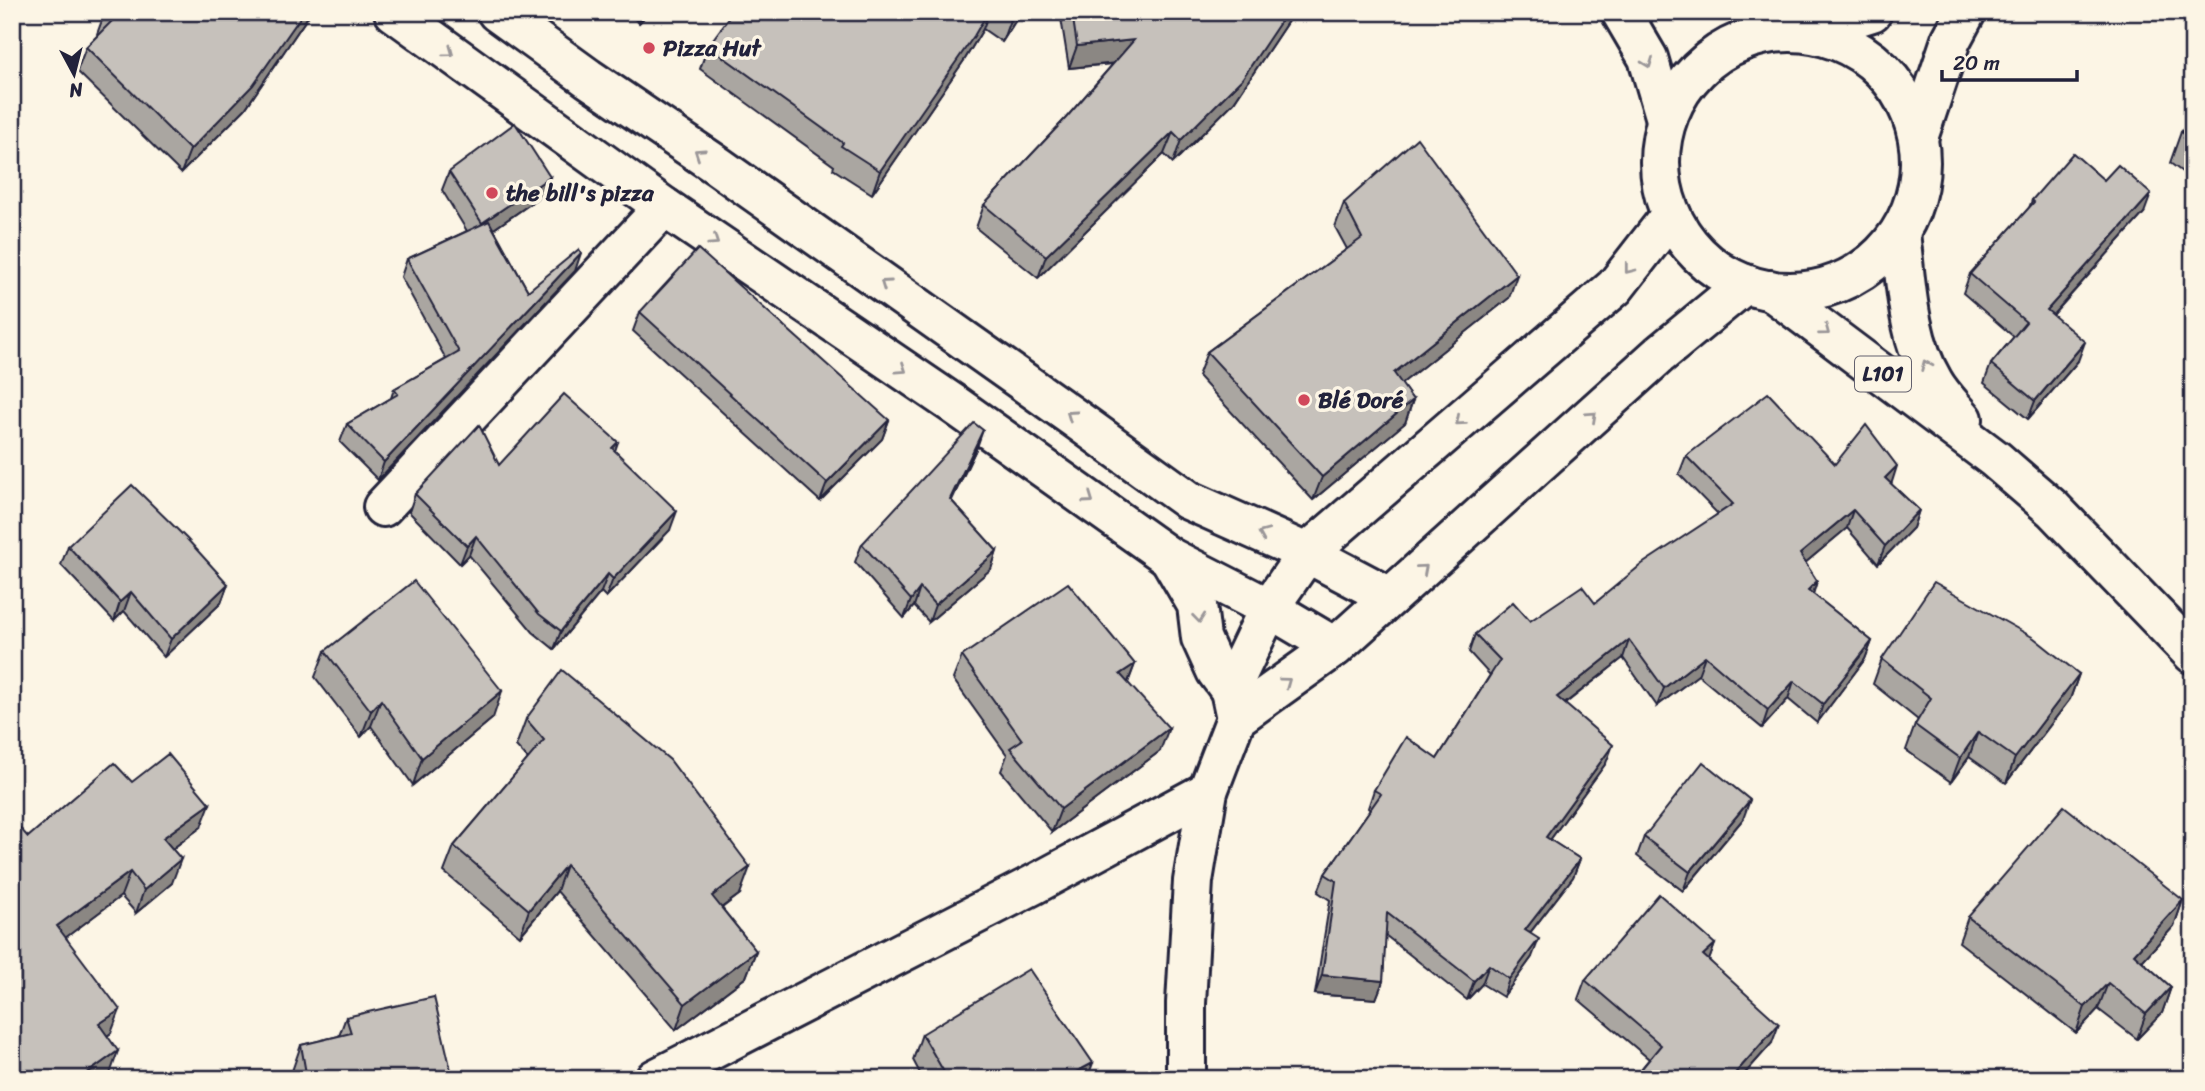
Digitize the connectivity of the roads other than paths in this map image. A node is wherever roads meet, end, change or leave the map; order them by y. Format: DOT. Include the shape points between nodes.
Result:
graph roads {
  1 [pos="394,12"];
  2 [pos="497,12"];
  3 [pos="1621,12"];
  4 [pos="1872,12"];
  5 [pos="1966,12"];
  6 [pos="1777,26"];
  7 [pos="1666,119"];
  8 [pos="1919,135"];
  9 [pos="664,207"];
  10 [pos="1671,215"];
  11 [pos="1900,233"];
  12 [pos="1758,287"];
  13 [pos="1995,459"];
  14 [pos="383,507"];
  15 [pos="1307,553"];
  16 [pos="1169,558"];
  17 [pos="1390,597"];
  18 [pos="1269,608"];
  19 [pos="1335,647"];
  20 [pos="2193,654"];
  21 [pos="1233,704"];
  22 [pos="1208,791"];
  23 [pos="655,1079"];
  24 [pos="1186,1079"];
  1 -- 9 [label="main road, one-way"];
  15 -- 2 [label="main road, one-way" via="1188,500"];
  3 -- 7 [label="main road, one-way" via="1648,58"];
  4 -- 6 [label="main road"];
  5 -- 8 [label="main road" via="1951,40"];
  6 -- 7 [label="main road" via="1720,51 1697,70 1678,92"];
  6 -- 8 [label="main road" via="1847,44 1880,66 1905,98"];
  7 -- 10 [label="main road" via="1659,167"];
  8 -- 11 [label="main road" via="1919,185"];
  9 -- 14 [label="main road"];
  9 -- 16 [label="main road, one-way" via="963,410"];
  10 -- 12 [label="main road" via="1701,257 1722,273"];
  10 -- 15 [label="main road, one-way" via="1615,287"];
  11 -- 12 [label="main road" via="1884,253 1854,275 1820,289 1783,292"];
  13 -- 11 [label="main road, L101, one-way" via="1928,371 1911,321"];
  12 -- 13 [label="main road, L101, one-way"];
  17 -- 12 [label="main road, one-way" via="1660,354"];
  13 -- 20 [label="main road, L101" via="2053,509"];
  15 -- 17 [label="main road"];
  15 -- 18 [label="main road"];
  16 -- 18 [label="main road"];
  16 -- 21 [label="main road, one-way" via="1198,605 1201,638"];
  17 -- 19 [label="main road"];
  18 -- 19 [label="main road"];
  18 -- 21 [label="main road"];
  21 -- 19 [label="main road, one-way"];
  21 -- 22 [label="main road"];
  22 -- 23 [label="main road"];
  22 -- 24 [label="main road" via="1193,881"];
}
